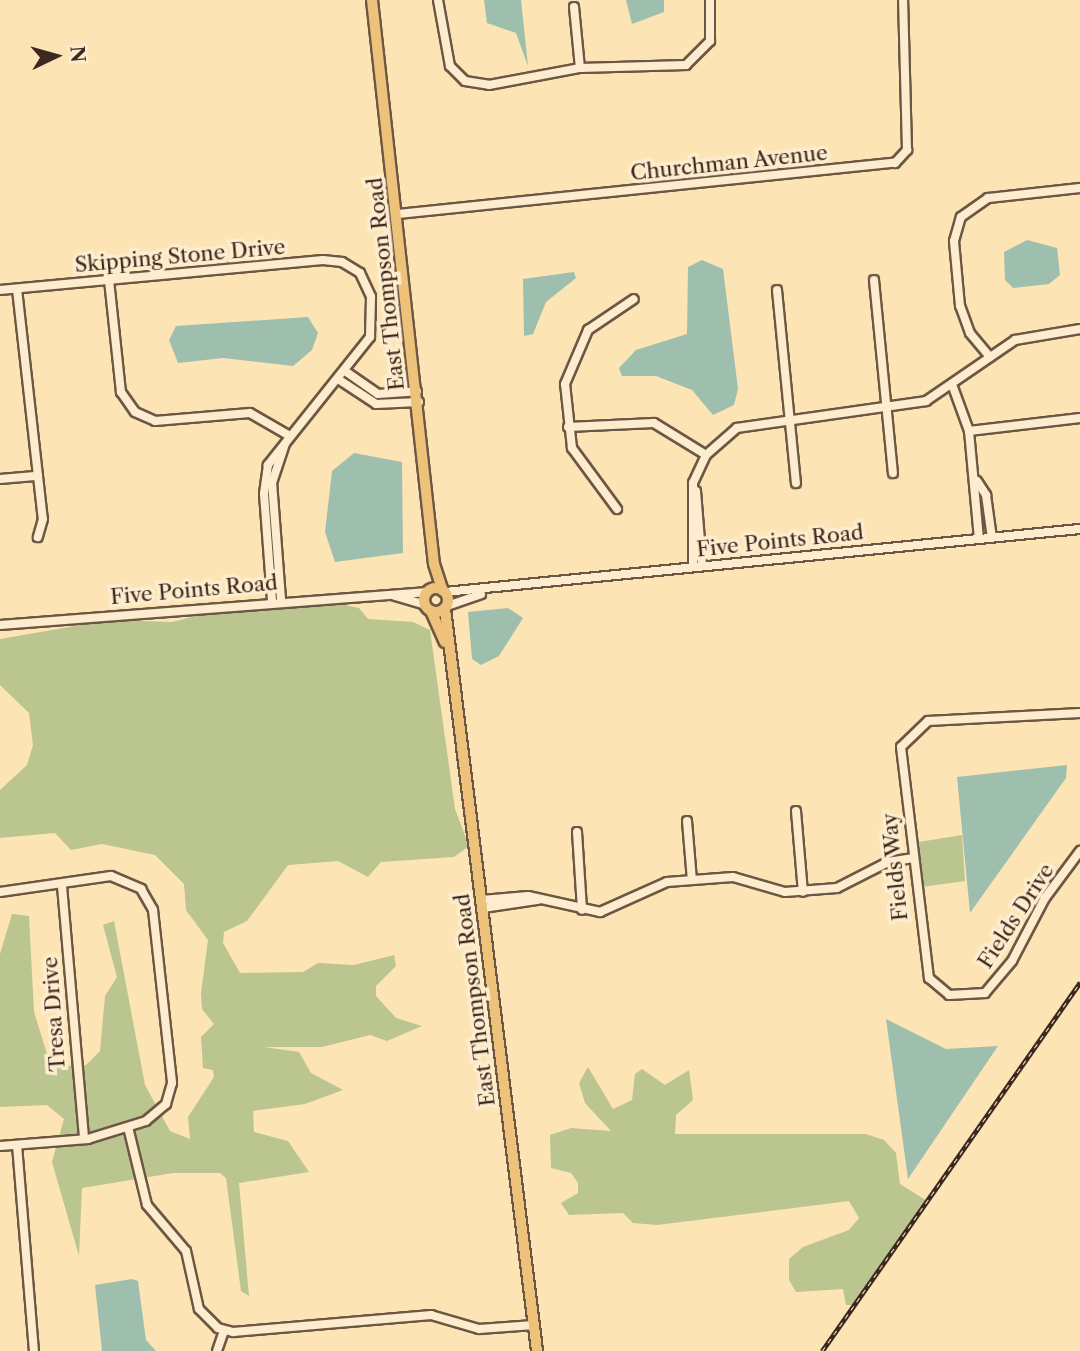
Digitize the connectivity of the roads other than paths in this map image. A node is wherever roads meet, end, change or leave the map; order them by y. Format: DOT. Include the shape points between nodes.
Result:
graph roads {
  1 [pos="372,0"];
  2 [pos="439,0"];
  3 [pos="710,0"];
  4 [pos="903,0"];
  5 [pos="574,8"];
  6 [pos="580,68"];
  7 [pos="1080,188"];
  8 [pos="398,214"];
  9 [pos="109,280"];
  10 [pos="874,280"];
  11 [pos="16,289"];
  12 [pos="0,290"];
  13 [pos="777,290"];
  14 [pos="634,299"];
  15 [pos="1080,329"];
  16 [pos="990,357"];
  17 [pos="345,371"];
  18 [pos="338,379"];
  19 [pos="953,387"];
  20 [pos="368,390"];
  21 [pos="418,396"];
  22 [pos="363,398"];
  23 [pos="886,409"];
  24 [pos="1080,418"];
  25 [pos="790,419"];
  26 [pos="568,427"];
  27 [pos="969,431"];
  28 [pos="290,436"];
  29 [pos="706,454"];
  30 [pos="893,473"];
  31 [pos="38,476"];
  32 [pos="975,478"];
  33 [pos="0,479"];
  34 [pos="796,483"];
  35 [pos="617,509"];
  36 [pos="1080,529"];
  37 [pos="38,537"];
  38 [pos="992,538"];
  39 [pos="979,539"];
  40 [pos="434,564"];
  41 [pos="698,566"];
  42 [pos="444,591"];
  43 [pos="428,592"];
  44 [pos="483,593"];
  45 [pos="392,595"];
  46 [pos="277,600"];
  47 [pos="446,607"];
  48 [pos="428,608"];
  49 [pos="0,625"];
  50 [pos="448,645"];
  51 [pos="1080,713"];
  52 [pos="796,811"];
  53 [pos="687,821"];
  54 [pos="577,832"];
  55 [pos="1080,851"];
  56 [pos="912,858"];
  57 [pos="692,880"];
  58 [pos="62,886"];
  59 [pos="0,892"];
  60 [pos="803,892"];
  61 [pos="482,904"];
  62 [pos="582,910"];
  63 [pos="938,988"];
  64 [pos="128,1127"];
  65 [pos="83,1139"];
  66 [pos="17,1144"];
  67 [pos="0,1146"];
  68 [pos="534,1325"];
  69 [pos="224,1331"];
  70 [pos="34,1351"];
  71 [pos="217,1351"];
  72 [pos="537,1351"];
  1 -- 8 [label="main road, East Thompson Road"];
  2 -- 6 [label="street" via="446,59 465,81 515,83"];
  3 -- 6 [label="street" via="712,28 704,52 676,68"];
  4 -- 8 [label="street, Churchman Avenue" via="907,150 895,163"];
  5 -- 6 [label="street"];
  7 -- 16 [label="street" via="988,198 962,214 954,241 960,306 970,332"];
  8 -- 21 [label="main road, East Thompson Road"];
  9 -- 11 [label="street, Skipping Stone Drive"];
  9 -- 17 [label="street, Skipping Stone Drive" via="323,260 360,273 370,289 373,328"];
  9 -- 28 [label="street" via="121,392 132,415 155,421 250,413"];
  10 -- 23 [label="street"];
  11 -- 12 [label="street, Skipping Stone Drive"];
  11 -- 31 [label="street"];
  13 -- 25 [label="street"];
  14 -- 26 [label="street" via="602,316 573,354 565,384"];
  15 -- 16 [label="street" via="1015,341"];
  16 -- 19 [label="street"];
  17 -- 18 [label="street"];
  17 -- 20 [label="street"];
  18 -- 22 [label="street"];
  18 -- 28 [label="street"];
  19 -- 23 [label="street"];
  19 -- 27 [label="street"];
  20 -- 21 [label="street"];
  20 -- 22 [label="street"];
  21 -- 22 [label="street" via="382,405"];
  21 -- 40 [label="main road, East Thompson Road"];
  23 -- 25 [label="street"];
  23 -- 30 [label="street"];
  24 -- 27 [label="street"];
  25 -- 29 [label="street" via="737,428"];
  25 -- 34 [label="street"];
  26 -- 29 [label="street" via="654,423"];
  26 -- 35 [label="street" via="577,459"];
  27 -- 32 [label="street"];
  28 -- 46 [label="street" via="272,483"];
  29 -- 41 [label="street" via="696,486"];
  31 -- 33 [label="street"];
  31 -- 37 [label="street" via="43,519"];
  32 -- 38 [label="street" via="986,495"];
  32 -- 39 [label="street"];
  36 -- 38 [label="street, Five Points Road"];
  38 -- 39 [label="street, Five Points Road"];
  39 -- 41 [label="street, Five Points Road"];
  40 -- 42 [label="main road, East Thompson Road"];
  40 -- 43 [label="main road, East Thompson Road"];
  41 -- 44 [label="street, Five Points Road"];
  42 -- 43 [label="main road"];
  42 -- 44 [label="street, Five Points Road"];
  42 -- 47 [label="main road, East Thompson Road"];
  43 -- 45 [label="street, Five Points Road"];
  43 -- 48 [label="main road, East Thompson Road"];
  44 -- 47 [label="street, Five Points Road"];
  45 -- 46 [label="street, Five Points Road"];
  45 -- 48 [label="street, Five Points Road"];
  46 -- 49 [label="street, Five Points Road"];
  47 -- 48 [label="main road"];
  47 -- 50 [label="main road, East Thompson Road"];
  48 -- 50 [label="main road, East Thompson Road"];
  50 -- 61 [label="main road, East Thompson Road"];
  51 -- 56 [label="street, Fields Way" via="928,721 901,747"];
  52 -- 60 [label="street"];
  53 -- 57 [label="street"];
  54 -- 62 [label="street"];
  55 -- 63 [label="street, Fields Drive" via="1045,898 1012,961 985,993 957,996"];
  56 -- 60 [label="street" via="886,864 847,886"];
  56 -- 63 [label="street, Fields Way" via="922,964"];
  57 -- 60 [label="street" via="733,877"];
  57 -- 62 [label="street" via="656,885 609,910"];
  58 -- 59 [label="street"];
  58 -- 64 [label="street" via="111,876 140,888 153,911 172,1078 160,1111"];
  58 -- 65 [label="street, Tresa Drive"];
  61 -- 62 [label="street" via="538,900"];
  61 -- 68 [label="main road, East Thompson Road"];
  64 -- 65 [label="street"];
  64 -- 69 [label="street" via="147,1205 186,1251 198,1309"];
  65 -- 66 [label="street"];
  66 -- 67 [label="street"];
  66 -- 70 [label="street"];
  68 -- 69 [label="street" via="479,1329 431,1315"];
  68 -- 72 [label="main road, East Thompson Road"];
  69 -- 71 [label="street"];
}
